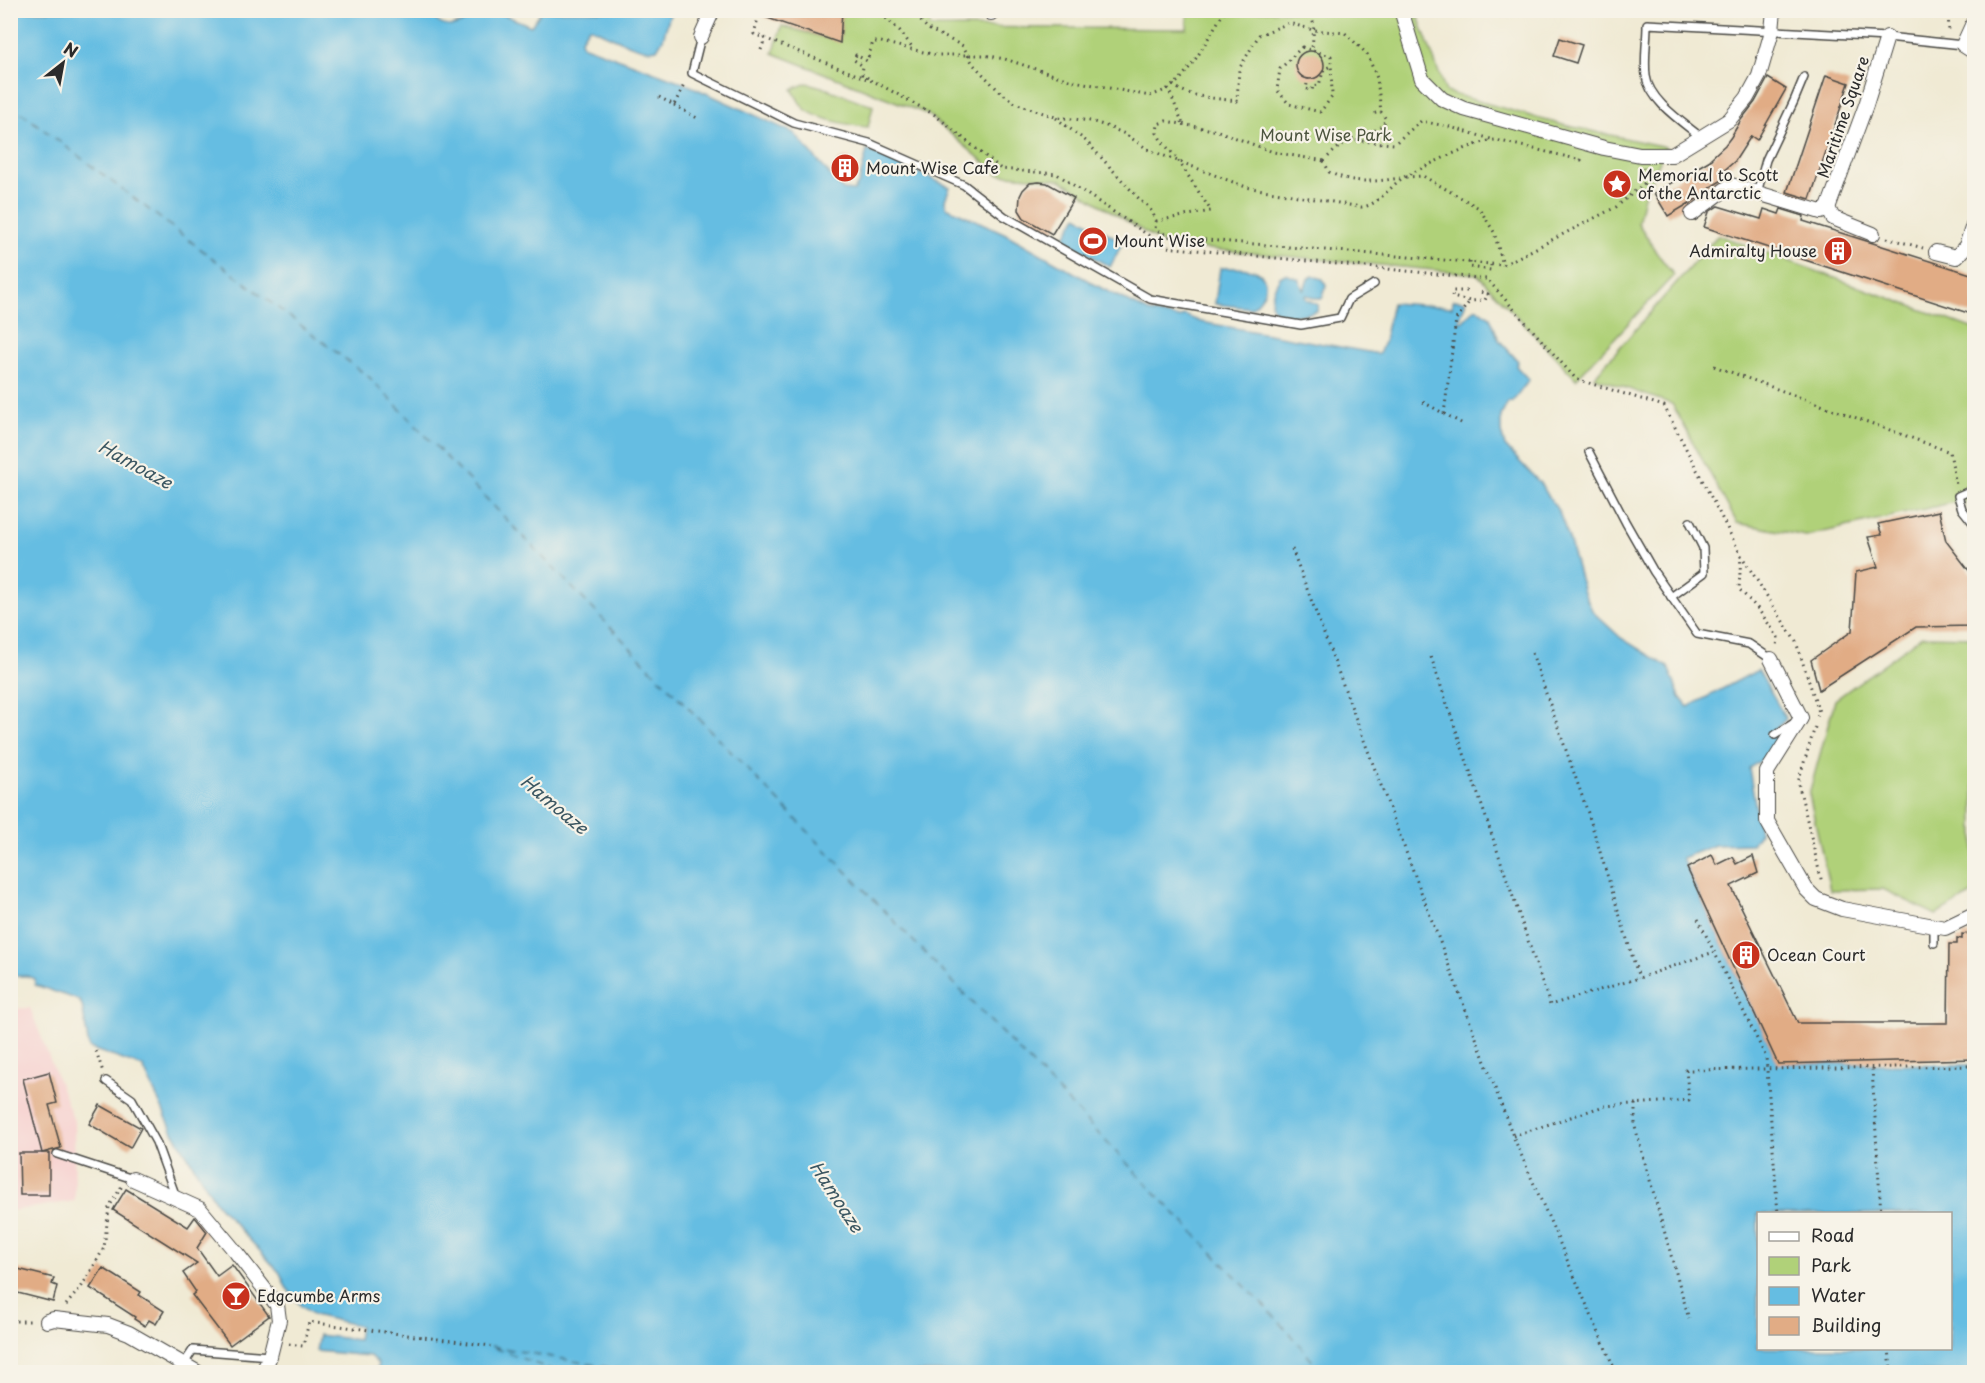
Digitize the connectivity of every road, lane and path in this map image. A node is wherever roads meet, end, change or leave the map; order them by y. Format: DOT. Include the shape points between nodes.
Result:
graph roads {
  1 [pos="713,10"];
  2 [pos="760,10"];
  3 [pos="877,10"];
  4 [pos="918,10"];
  5 [pos="1225,10"];
  6 [pos="1310,10"];
  7 [pos="1401,10"];
  8 [pos="1774,10"];
  9 [pos="1948,10"];
  10 [pos="1974,21"];
  11 [pos="1313,30"];
  12 [pos="1772,31"];
  13 [pos="700,37"];
  14 [pos="1887,37"];
  15 [pos="765,38"];
  16 [pos="1963,47"];
  17 [pos="913,48"];
  18 [pos="1312,49"];
  19 [pos="761,50"];
  20 [pos="968,55"];
  21 [pos="1331,66"];
  22 [pos="1804,77"];
  23 [pos="687,78"];
  24 [pos="1308,78"];
  25 [pos="877,83"];
  26 [pos="1173,85"];
  27 [pos="1168,88"];
  28 [pos="659,97"];
  29 [pos="674,105"];
  30 [pos="1381,112"];
  31 [pos="1372,114"];
  32 [pos="1054,117"];
  33 [pos="697,118"];
  34 [pos="1183,124"];
  35 [pos="1702,138"];
  36 [pos="1350,140"];
  37 [pos="1496,140"];
  38 [pos="1587,143"];
  39 [pos="1640,155"];
  40 [pos="1178,160"];
  41 [pos="1324,161"];
  42 [pos="1404,177"];
  43 [pos="1757,193"];
  44 [pos="1828,208"];
  45 [pos="1692,214"];
  46 [pos="1156,221"];
  47 [pos="1974,222"];
  48 [pos="1873,234"];
  49 [pos="1970,250"];
  50 [pos="1936,252"];
  51 [pos="1470,262"];
  52 [pos="1491,264"];
  53 [pos="1503,265"];
  54 [pos="1480,268"];
  55 [pos="1480,279"];
  56 [pos="1374,284"];
  57 [pos="1467,291"];
  58 [pos="1480,292"];
  59 [pos="1470,301"];
  60 [pos="1714,366"];
  61 [pos="1423,402"];
  62 [pos="1444,414"];
  63 [pos="1463,424"];
  64 [pos="1589,452"];
  65 [pos="1974,489"];
  66 [pos="1958,496"];
  67 [pos="1690,522"];
  68 [pos="1974,524"];
  69 [pos="1292,549"];
  70 [pos="1741,555"];
  71 [pos="1671,597"];
  72 [pos="1532,653"];
  73 [pos="1431,657"];
  74 [pos="1772,663"];
  75 [pos="1801,718"];
  76 [pos="1774,735"];
  77 [pos="1825,893"];
  78 [pos="1974,914"];
  79 [pos="1698,919"];
  80 [pos="1934,926"];
  81 [pos="1934,943"];
  82 [pos="1714,952"];
  83 [pos="1639,978"];
  84 [pos="96,1051"];
  85 [pos="100,1061"];
  86 [pos="1974,1066"];
  87 [pos="1766,1068"];
  88 [pos="1872,1068"];
  89 [pos="106,1081"];
  90 [pos="1635,1103"];
  91 [pos="1513,1136"];
  92 [pos="57,1154"];
  93 [pos="130,1178"];
  94 [pos="177,1199"];
  95 [pos="1778,1212"];
  96 [pos="1881,1212"];
  97 [pos="51,1320"];
  98 [pos="1689,1320"];
  99 [pos="10,1321"];
  100 [pos="491,1346"];
  101 [pos="272,1349"];
  102 [pos="1889,1350"];
  103 [pos="183,1365"];
  104 [pos="197,1372"];
  105 [pos="263,1372"];
  106 [pos="1616,1372"];
  107 [pos="1891,1372"];
  1 -- 13 [label="street"];
  2 -- 15 [label="path" via="754,33"];
  3 -- 17 [label="path"];
  4 -- 20 [label="path" via="918,18 928,29 963,46"];
  5 -- 26 [label="path" via="1197,57"];
  6 -- 11 [label="path"];
  7 -- 38 [label="street" via="1422,79 1442,99 1464,109"];
  8 -- 12 [label="street"];
  9 -- 16 [label="path"];
  10 -- 16 [label="street"];
  11 -- 18 [label="path"];
  11 -- 26 [label="path" via="1289,23 1259,35 1239,69 1237,101 1181,91"];
  11 -- 30 [label="path" via="1345,33 1367,54 1377,78"];
  12 -- 14 [label="lane"];
  12 -- 35 [label="street" via="1759,76 1747,98 1729,120"];
  12 -- 35 [label="lane" via="1647,24 1646,77 1651,93"];
  13 -- 56 [label="lane" via="692,73 794,123 869,143 964,185 1004,216 1150,299 1301,325 1340,318 1349,299"];
  14 -- 16 [label="lane"];
  14 -- 44 [label="street, Maritime Square"];
  15 -- 19 [label="path"];
  15 -- 25 [label="path"];
  17 -- 20 [label="path" via="936,55"];
  17 -- 25 [label="path" via="873,42 867,61 856,55 854,60 863,66 862,74"];
  18 -- 21 [label="path" via="1331,57"];
  18 -- 21 [label="path" via="1302,47 1280,69 1277,90 1289,104 1320,112 1332,97"];
  20 -- 27 [label="path" via="1005,59 1069,80 1150,96"];
  20 -- 32 [label="path" via="1015,104"];
  21 -- 24 [label="path" via="1324,69 1319,85 1312,90 1306,89"];
  22 -- 43 [label="lane" via="1766,160"];
  23 -- 29 [label="path"];
  25 -- 55 [label="path" via="935,115 1001,169 1057,174 1166,246"];
  26 -- 27 [label="path"];
  27 -- 34 [label="path"];
  28 -- 29 [label="path"];
  29 -- 33 [label="path"];
  30 -- 31 [label="path"];
  30 -- 36 [label="path" via="1386,119 1383,125"];
  32 -- 40 [label="path" via="1109,127 1149,150"];
  32 -- 46 [label="path" via="1086,141 1150,206"];
  34 -- 40 [label="path" via="1158,124 1157,133"];
  34 -- 41 [label="path" via="1218,131 1273,152"];
  35 -- 39 [label="street" via="1672,155"];
  36 -- 37 [label="path" via="1394,144 1421,122"];
  36 -- 41 [label="path"];
  37 -- 38 [label="path" via="1581,160"];
  37 -- 42 [label="path"];
  38 -- 39 [label="street"];
  39 -- 53 [label="path" via="1647,181 1616,207"];
  40 -- 42 [label="path" via="1246,187 1360,207 1368,207"];
  40 -- 46 [label="path" via="1211,211"];
  41 -- 42 [label="path" via="1329,172 1355,181"];
  42 -- 53 [label="path" via="1424,176 1479,208 1494,232"];
  43 -- 44 [label="street" via="1821,212"];
  43 -- 45 [label="street" via="1731,185"];
  44 -- 48 [label="street" via="1833,218"];
  46 -- 51 [label="path" via="1155,229 1171,237"];
  47 -- 49 [label="street"];
  48 -- 50 [label="path"];
  49 -- 50 [label="street" via="1956,257"];
  51 -- 52 [label="path"];
  51 -- 54 [label="path" via="1470,267"];
  52 -- 53 [label="path"];
  52 -- 54 [label="path" via="1491,270"];
  54 -- 55 [label="path"];
  55 -- 70 [label="path" via="1487,279 1576,379 1664,405"];
  57 -- 59 [label="path" via="1453,291 1452,297"];
  58 -- 59 [label="path" via="1488,294 1485,300"];
  59 -- 62 [label="path" via="1456,319"];
  60 -- 66 [label="path" via="1950,452"];
  61 -- 62 [label="path"];
  62 -- 63 [label="path"];
  64 -- 71 [label="lane" via="1626,524"];
  65 -- 66 [label="lane"];
  66 -- 68 [label="lane"];
  67 -- 71 [label="lane" via="1703,548 1704,573"];
  69 -- 91 [label="path"];
  70 -- 74 [label="path" via="1739,589 1778,637"];
  70 -- 77 [label="path" via="1796,642 1819,712 1798,782"];
  71 -- 74 [label="lane" via="1697,634 1749,644"];
  72 -- 83 [label="path" via="1588,813"];
  73 -- 83 [label="path" via="1550,1005"];
  74 -- 75 [label="street"];
  75 -- 76 [label="lane"];
  75 -- 80 [label="street" via="1767,772 1767,821 1806,889 1816,899 1842,909"];
  78 -- 80 [label="street" via="1945,928"];
  79 -- 82 [label="path"];
  80 -- 81 [label="lane"];
  82 -- 83 [label="path"];
  82 -- 87 [label="path" via="1766,1057"];
  84 -- 85 [label="path"];
  86 -- 88 [label="path"];
  87 -- 88 [label="path"];
  87 -- 90 [label="path" via="1686,1070 1689,1100"];
  87 -- 95 [label="path"];
  88 -- 96 [label="path"];
  89 -- 94 [label="lane" via="132,1099 156,1142"];
  90 -- 91 [label="path" via="1604,1106"];
  90 -- 98 [label="path" via="1635,1127"];
  91 -- 106 [label="path"];
  92 -- 93 [label="lane"];
  93 -- 94 [label="street"];
  93 -- 97 [label="path" via="109,1207 104,1248 82,1286"];
  94 -- 101 [label="street" via="200,1209 277,1305 279,1320"];
  97 -- 99 [label="path"];
  97 -- 103 [label="street" via="108,1325"];
  100 -- 101 [label="path" via="309,1322 303,1346"];
  101 -- 103 [label="lane" via="193,1350"];
  101 -- 105 [label="street"];
  102 -- 107 [label="path"];
  103 -- 104 [label="street"];
}
